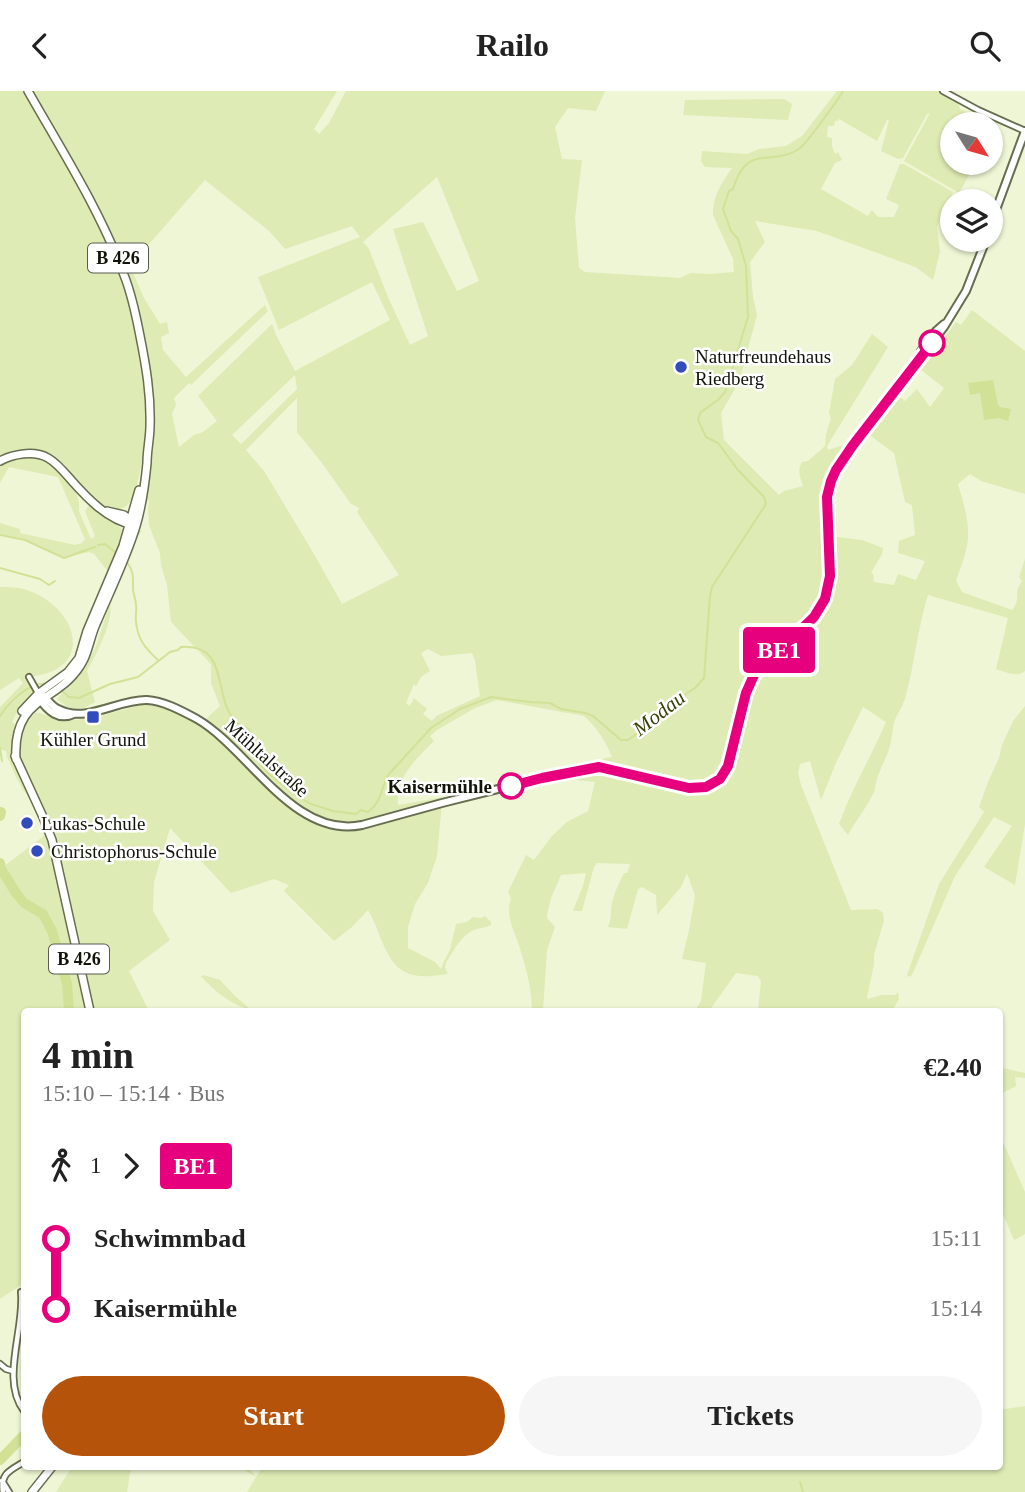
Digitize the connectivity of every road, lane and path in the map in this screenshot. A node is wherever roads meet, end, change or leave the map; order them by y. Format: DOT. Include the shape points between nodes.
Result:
graph roads {
  1 [pos="29,91"];
  2 [pos="943,91"];
  3 [pos="1025,131"];
  4 [pos="1003,191"];
  5 [pos="981,252"];
  6 [pos="0,461"];
  7 [pos="147,462"];
  8 [pos="138,495"];
  9 [pos="100,508"];
  10 [pos="118,513"];
  11 [pos="133,523"];
  12 [pos="114,576"];
  13 [pos="30,680"];
  14 [pos="46,691"];
  15 [pos="89,1008"];
  16 [pos="21,1292"];
  17 [pos="0,1364"];
  18 [pos="13,1371"];
  19 [pos="21,1407"];
  20 [pos="21,1464"];
  21 [pos="50,1470"];
  22 [pos="2,1480"];
  23 [pos="3,1492"];
  24 [pos="9,1492"];
  25 [pos="32,1492"];
  1 -- 7 [label="main road, B 426" via="111,241 134,301 149,386"];
  2 -- 3 [label="street"];
  3 -- 4 [label="street"];
  5 -- 14 [label="street, Mühltalstraße" via="966,291 939,335 833,475 827,497 830,576 825,599 814,617 754,675 728,766 710,785 689,788 589,768 362,825 336,826 305,813 261,779 213,730 170,706 141,701 66,717 47,709"];
  6 -- 9 [label="main road" via="23,454 49,458"];
  7 -- 8 [label="main road, B 426"];
  7 -- 11 [label="main road, B 426"];
  8 -- 10 [label="main road"];
  8 -- 11 [label="main road, B 426"];
  9 -- 10 [label="main road"];
  9 -- 11 [label="main road" via="117,520"];
  10 -- 11 [label="main road"];
  11 -- 12 [label="main road, B 426"];
  12 -- 14 [label="main road, B 426" via="79,658"];
  12 -- 14 [label="main road, B 426" via="83,660 74,674"];
  13 -- 14 [label="street"];
  14 -- 15 [label="main road, B 426" via="23,709 13,741 16,759 52,840"];
  16 -- 18 [label="street"];
  17 -- 18 [label="street"];
  18 -- 19 [label="street" via="12,1386"];
  20 -- 22 [label="street"];
  21 -- 25 [label="main road"];
  22 -- 23 [label="street"];
  22 -- 24 [label="street"];
}
